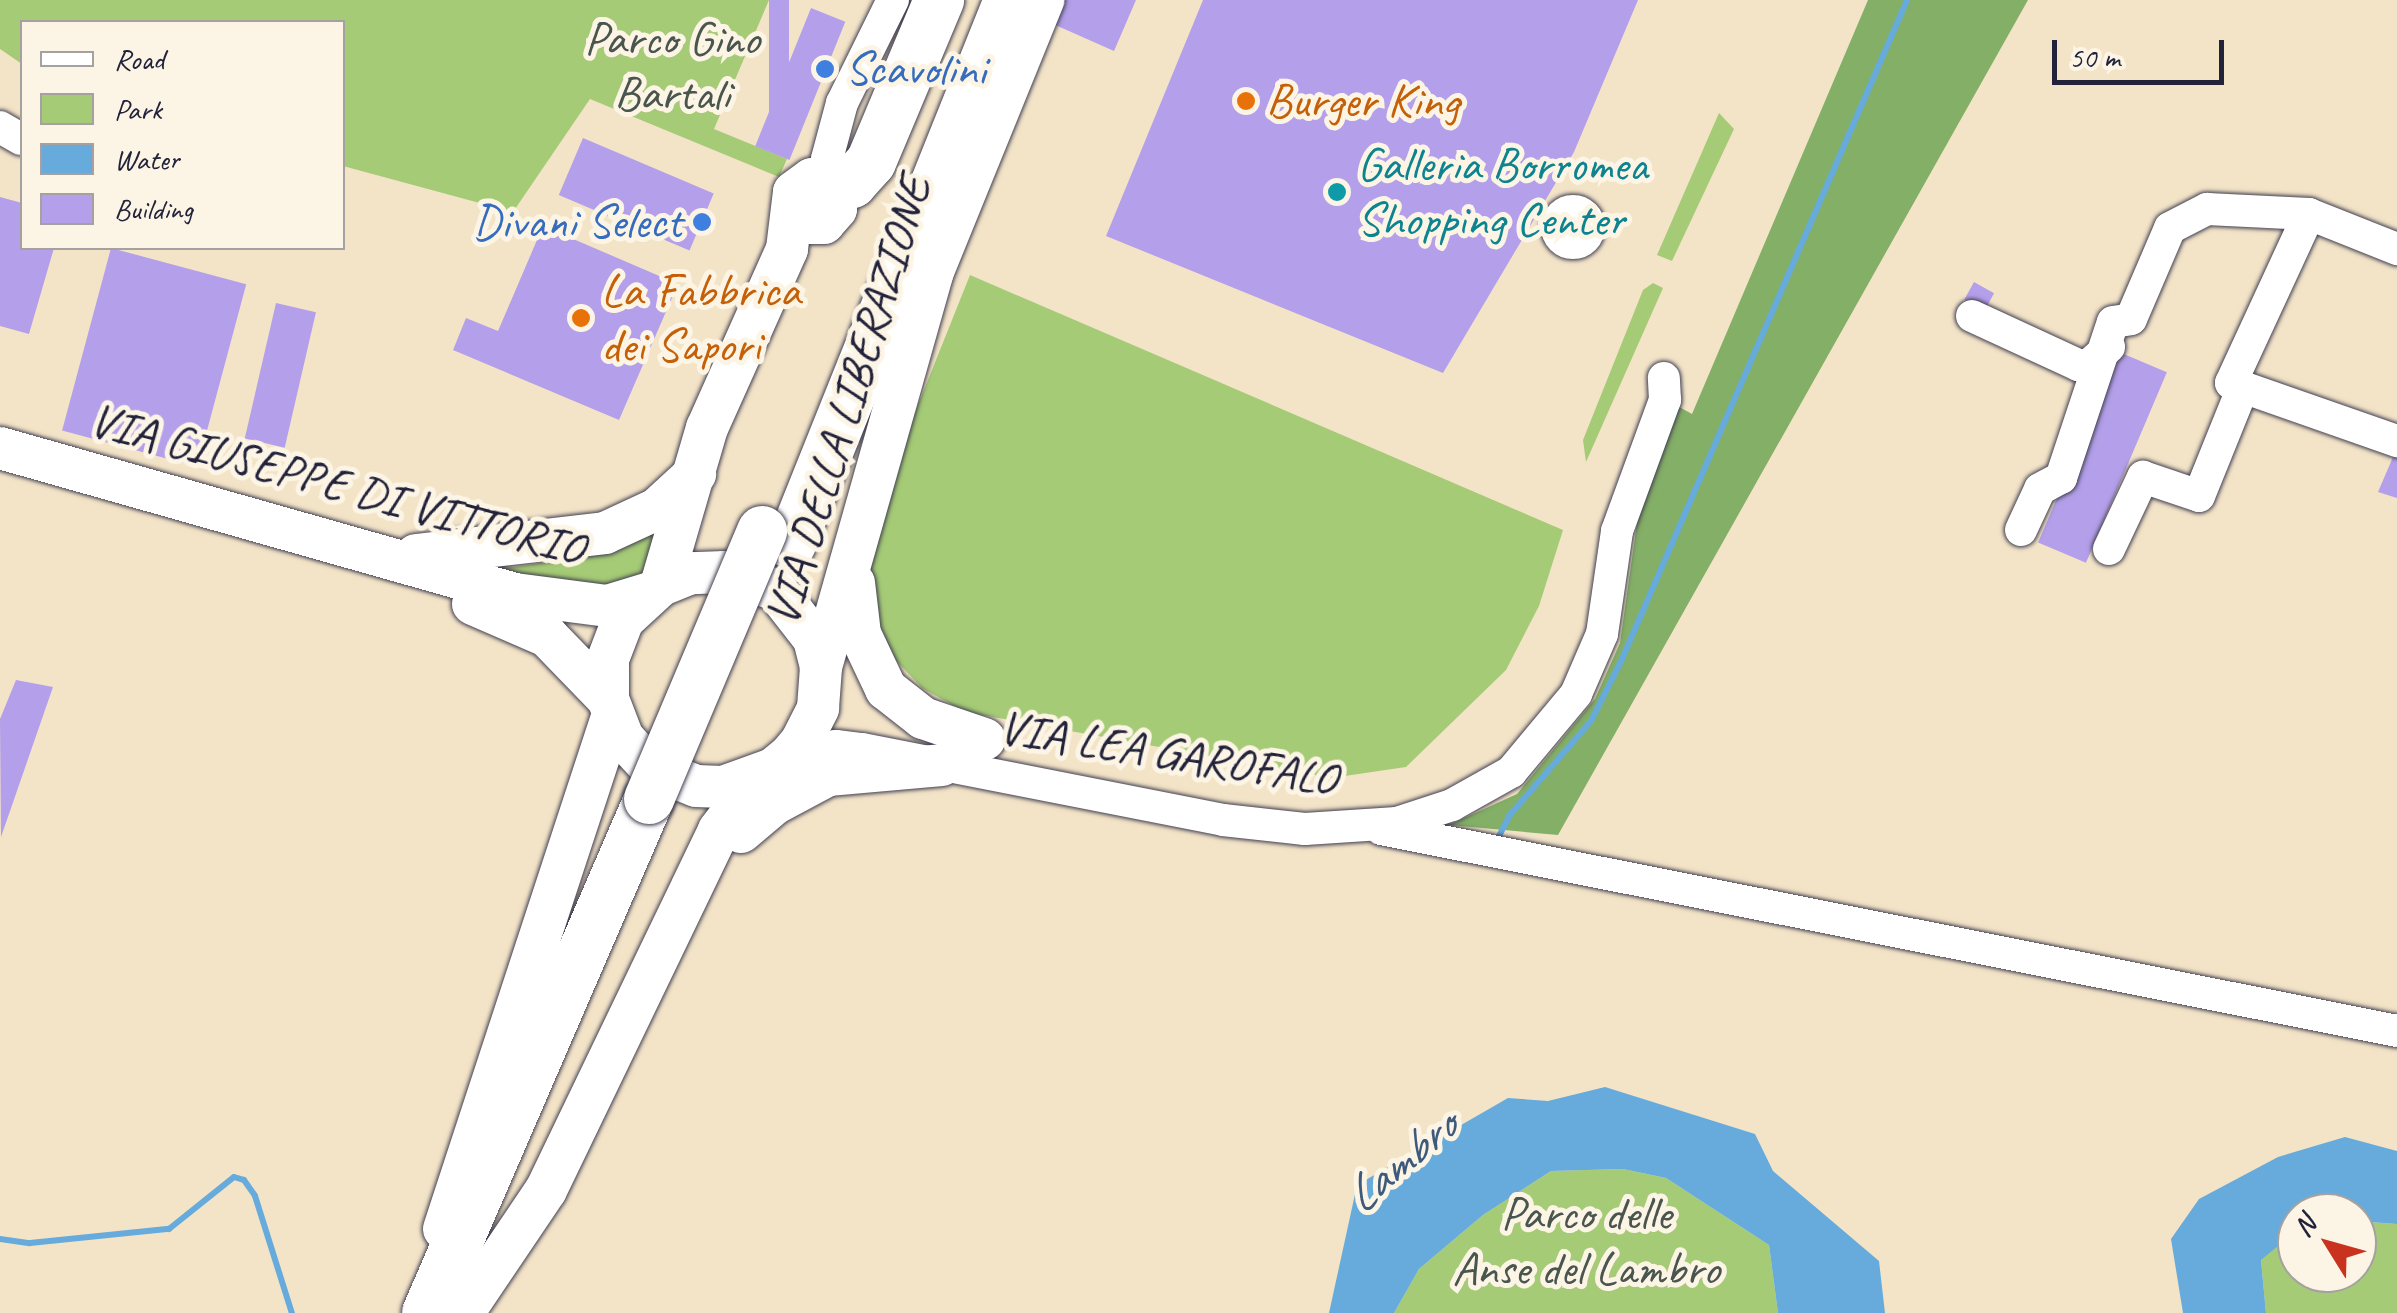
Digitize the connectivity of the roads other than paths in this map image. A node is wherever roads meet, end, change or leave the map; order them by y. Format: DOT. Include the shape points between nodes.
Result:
graph roads {
  1 [pos="893,0"];
  2 [pos="939,0"];
  3 [pos="974,0"];
  4 [pos="1009,0"];
  5 [pos="1043,0"];
  6 [pos="816,198"];
  7 [pos="2309,214"];
  8 [pos="2397,249"];
  9 [pos="1972,316"];
  10 [pos="2108,347"];
  11 [pos="1664,378"];
  12 [pos="2243,387"];
  13 [pos="2397,440"];
  14 [pos="0,448"];
  15 [pos="699,459"];
  16 [pos="0,475"];
  17 [pos="2020,530"];
  18 [pos="2109,549"];
  19 [pos="764,550"];
  20 [pos="851,554"];
  21 [pos="384,556"];
  22 [pos="654,590"];
  23 [pos="821,667"];
  24 [pos="610,708"];
  25 [pos="984,739"];
  26 [pos="782,762"];
  27 [pos="942,765"];
  28 [pos="661,804"];
  29 [pos="1431,812"];
  30 [pos="1372,827"];
  31 [pos="1464,847"];
  32 [pos="644,984"];
  33 [pos="2397,1031"];
  34 [pos="423,1313"];
  35 [pos="463,1313"];
  1 -- 6 [label="street, VIA DELLA LIBERAZIONE" via="842,103"];
  2 -- 6 [label="highway" via="871,162 852,183"];
  3 -- 19 [label="highway"];
  4 -- 19 [label="highway"];
  5 -- 20 [label="main road, VIA DELLA LIBERAZIONE" via="932,274"];
  6 -- 15 [label="main road, VIA DELLA LIBERAZIONE"];
  7 -- 8 [label="street"];
  7 -- 10 [label="street" via="2207,208 2170,228 2131,319 2114,322"];
  7 -- 12 [label="street" via="2231,383"];
  9 -- 10 [label="street" via="2078,365 2089,365"];
  10 -- 17 [label="street" via="2061,478 2040,489"];
  11 -- 29 [label="street, VIA LEA GAROFALO" via="1665,400 1617,531 1602,634 1576,694 1510,772"];
  12 -- 13 [label="street"];
  12 -- 18 [label="street" via="2199,496 2143,478"];
  14 -- 21 [label="main road, VIA GIUSEPPE DI VITTORIO"];
  15 -- 19 [label="main road, VIA DELLA LIBERAZIONE" via="713,539"];
  15 -- 21 [label="main road" via="657,509 604,533"];
  15 -- 22 [label="main road, VIA DELLA LIBERAZIONE"];
  16 -- 24 [label="main road, VIA GIUSEPPE DI VITTORIO" via="477,605 568,650"];
  19 -- 22 [label="main road, VIA GIUSEPPE DI VITTORIO"];
  19 -- 23 [label="main road"];
  19 -- 28 [label="highway"];
  20 -- 23 [label="main road, VIA DELLA LIBERAZIONE"];
  20 -- 25 [label="main road" via="860,634 886,688 922,718"];
  21 -- 22 [label="main road, VIA GIUSEPPE DI VITTORIO" via="573,604 607,606"];
  22 -- 24 [label="main road, VIA DELLA LIBERAZIONE" via="614,639"];
  23 -- 26 [label="main road, VIA DELLA LIBERAZIONE" via="818,708"];
  24 -- 26 [label="main road, VIA GIUSEPPE DI VITTORIO" via="636,754 670,778 723,787"];
  24 -- 34 [label="main road, VIA DELLA LIBERAZIONE" via="474,1123"];
  26 -- 27 [label="street, VIA LEA GAROFALO" via="836,746"];
  26 -- 32 [label="main road, VIA DELLA LIBERAZIONE" via="720,830"];
  27 -- 30 [label="street, VIA LEA GAROFALO" via="1223,820 1304,830"];
  27 -- 32 [label="main road" via="859,768 774,804 708,872"];
  28 -- 34 [label="highway"];
  28 -- 35 [label="highway"];
  29 -- 30 [label="street, VIA LEA GAROFALO"];
  29 -- 31 [label="street"];
  30 -- 31 [label="street"];
  31 -- 33 [label="street"];
  32 -- 35 [label="main road" via="546,1190"];
}
